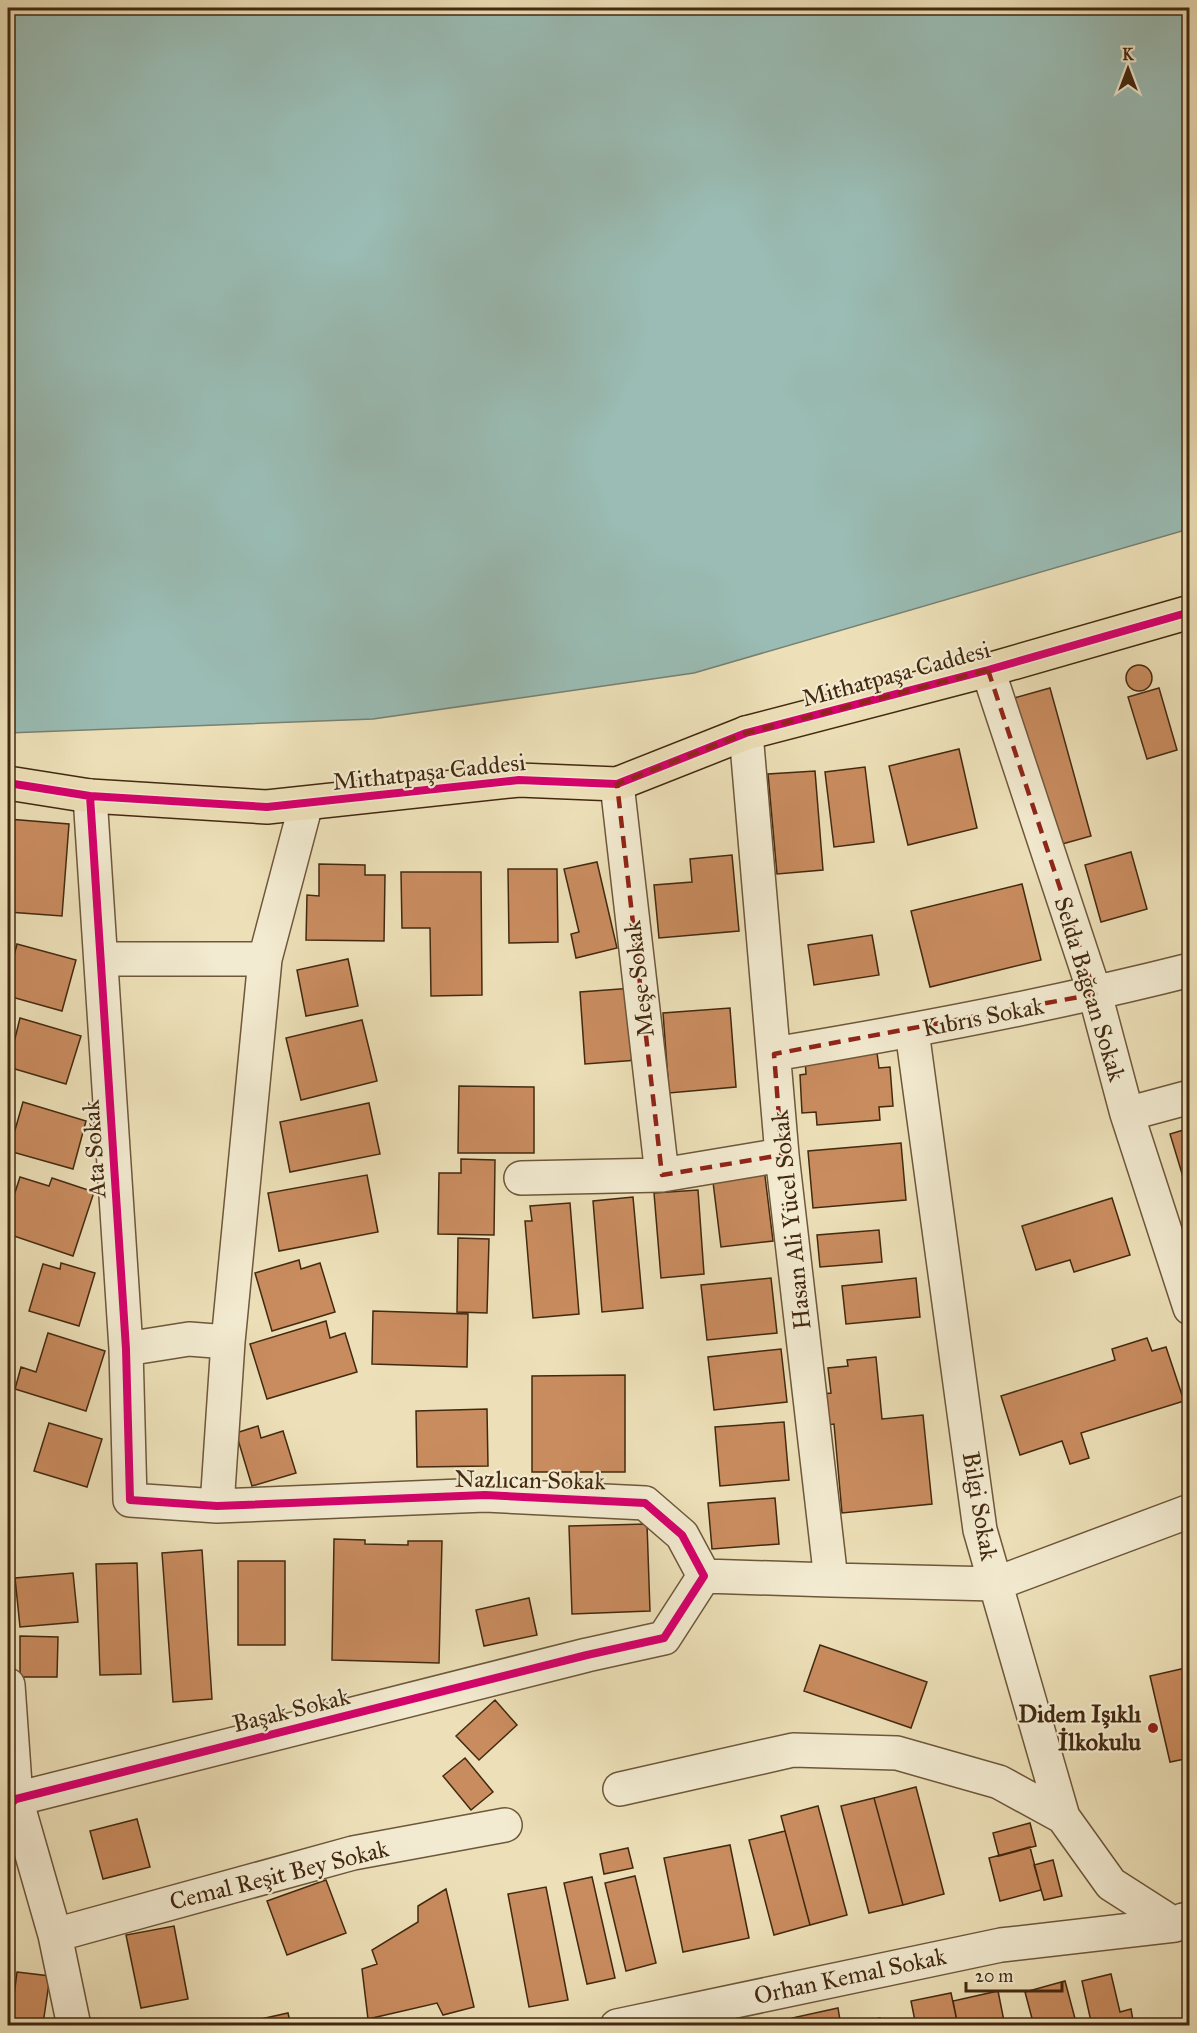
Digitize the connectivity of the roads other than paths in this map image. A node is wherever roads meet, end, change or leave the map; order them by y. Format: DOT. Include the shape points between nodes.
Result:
graph roads {
  1 [pos="1190,612"];
  2 [pos="988,670"];
  3 [pos="746,733"];
  4 [pos="8,783"];
  5 [pos="616,784"];
  6 [pos="90,796"];
  7 [pos="306,804"];
  8 [pos="102,959"];
  9 [pos="265,959"];
  10 [pos="1190,970"];
  11 [pos="1095,994"];
  12 [pos="912,1031"];
  13 [pos="774,1054"];
  14 [pos="1190,1097"];
  15 [pos="1127,1114"];
  16 [pos="782,1155"];
  17 [pos="662,1174"];
  18 [pos="521,1178"];
  19 [pos="1190,1308"];
  20 [pos="228,1342"];
  21 [pos="126,1349"];
  22 [pos="130,1500"];
  23 [pos="217,1506"];
  24 [pos="1190,1511"];
  25 [pos="704,1576"];
  26 [pos="831,1580"];
  27 [pos="995,1584"];
  28 [pos="8,1684"];
  29 [pos="620,1789"];
  30 [pos="12,1803"];
  31 [pos="1063,1818"];
  32 [pos="506,1825"];
  33 [pos="1182,1921"];
  34 [pos="55,1935"];
  35 [pos="74,2025"];
  36 [pos="617,2025"];
  1 -- 2 [label="main road, Mithatpaşa Caddesi"];
  2 -- 3 [label="main road, Mithatpaşa Caddesi"];
  2 -- 11 [label="street, Selda Bağcan Sokak"];
  3 -- 5 [label="main road, Mithatpaşa Caddesi"];
  3 -- 13 [label="street, Hasan Ali Yücel Sokak"];
  4 -- 6 [label="main road, Mithatpaşa Caddesi"];
  5 -- 7 [label="main road, Mithatpaşa Caddesi" via="519,780"];
  5 -- 17 [label="street, Meşe Sokak"];
  6 -- 7 [label="main road, Mithatpaşa Caddesi" via="267,807"];
  6 -- 8 [label="street, Ata Sokak"];
  7 -- 9 [label="street"];
  8 -- 9 [label="street"];
  8 -- 21 [label="street, Ata Sokak"];
  9 -- 20 [label="street"];
  10 -- 11 [label="street, Kıbrıs Sokak"];
  11 -- 12 [label="street, Kıbrıs Sokak"];
  11 -- 15 [label="street, Selda Bağcan Sokak"];
  12 -- 13 [label="street, Kıbrıs Sokak"];
  12 -- 27 [label="street, Bilgi Sokak" via="980,1530"];
  13 -- 16 [label="street, Hasan Ali Yücel Sokak"];
  14 -- 15 [label="street"];
  15 -- 19 [label="street, Selda Bağcan Sokak"];
  16 -- 17 [label="street"];
  16 -- 26 [label="street, Hasan Ali Yücel Sokak"];
  17 -- 18 [label="street"];
  20 -- 21 [label="street" via="189,1339"];
  20 -- 23 [label="street"];
  21 -- 22 [label="street, Ata Sokak"];
  22 -- 23 [label="street, Nazlıcan Sokak"];
  23 -- 25 [label="street, Nazlıcan Sokak" via="485,1495 645,1503 682,1535"];
  24 -- 27 [label="street"];
  25 -- 26 [label="street"];
  25 -- 30 [label="street, Başak Sokak" via="664,1638"];
  26 -- 27 [label="street"];
  27 -- 31 [label="street, Bilgi Sokak"];
  28 -- 30 [label="street"];
  29 -- 31 [label="street" via="793,1750 897,1753 999,1782"];
  30 -- 34 [label="street"];
  31 -- 33 [label="street, Bilgi Sokak" via="1111,1884"];
  32 -- 34 [label="street, Cemal Reşit Bey Sokak" via="353,1853"];
  33 -- 36 [label="street, Orhan Kemal Sokak" via="1001,1945"];
  34 -- 35 [label="street"];
}
